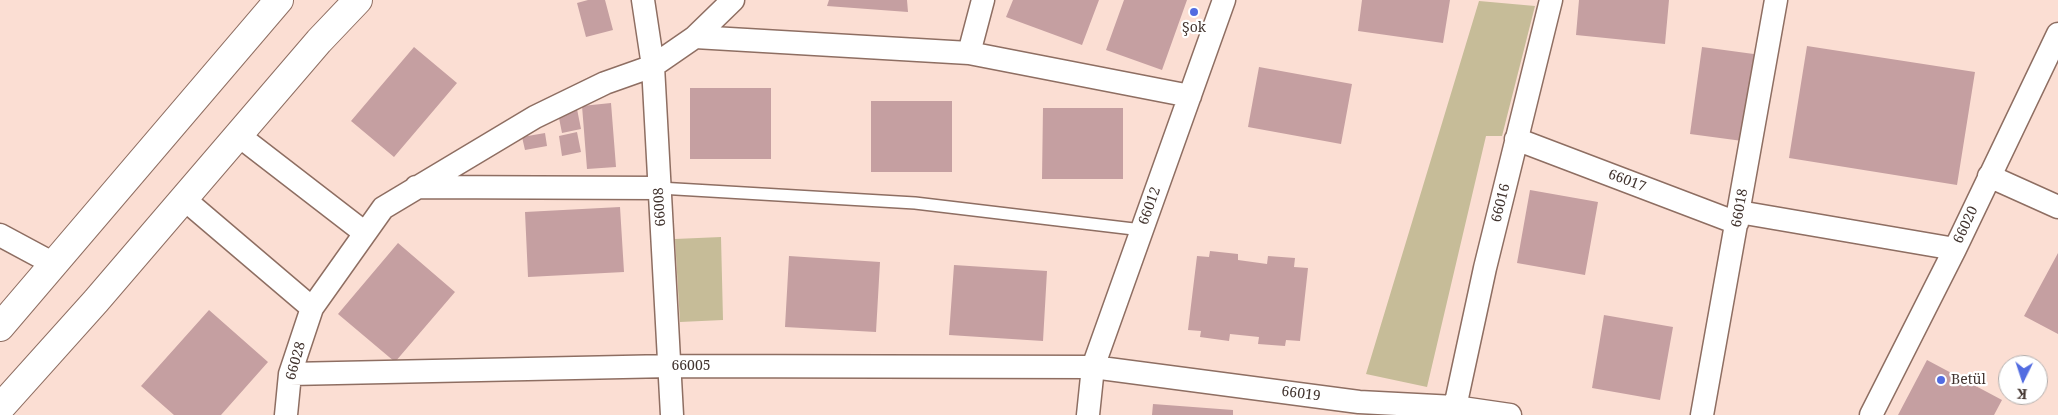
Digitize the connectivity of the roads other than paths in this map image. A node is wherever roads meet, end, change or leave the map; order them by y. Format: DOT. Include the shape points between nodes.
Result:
graph roads {
  1 [pos="279,0"];
  2 [pos="358,0"];
  3 [pos="642,0"];
  4 [pos="984,0"];
  5 [pos="1224,0"];
  6 [pos="1551,0"];
  7 [pos="1776,0"];
  8 [pos="729,1"];
  9 [pos="2058,34"];
  10 [pos="695,37"];
  11 [pos="969,53"];
  12 [pos="653,66"];
  13 [pos="1190,96"];
  14 [pos="238,135"];
  15 [pos="1516,139"];
  16 [pos="1989,176"];
  17 [pos="416,187"];
  18 [pos="659,188"];
  19 [pos="184,199"];
  20 [pos="2058,207"];
  21 [pos="1738,218"];
  22 [pos="1142,230"];
  23 [pos="365,233"];
  24 [pos="0,235"];
  25 [pos="1955,249"];
  26 [pos="54,264"];
  27 [pos="312,308"];
  28 [pos="0,327"];
  29 [pos="670,366"];
  30 [pos="1093,367"];
  31 [pos="290,374"];
  32 [pos="1455,407"];
  33 [pos="0,408"];
  34 [pos="1358,408"];
  35 [pos="286,415"];
  36 [pos="672,415"];
  37 [pos="1088,415"];
  38 [pos="1510,415"];
  39 [pos="1702,415"];
  40 [pos="1871,415"];
  1 -- 26 [label="main road"];
  2 -- 14 [label="main road"];
  3 -- 12 [label="street, 66008"];
  4 -- 11 [label="street"];
  5 -- 13 [label="street, 66012"];
  6 -- 15 [label="street, 66016"];
  7 -- 21 [label="street, 66018"];
  8 -- 10 [label="street, 66028"];
  9 -- 16 [label="street, 66020"];
  10 -- 11 [label="street"];
  10 -- 12 [label="street, 66028"];
  11 -- 13 [label="street"];
  12 -- 17 [label="street, 66028" via="605,83 535,117"];
  12 -- 18 [label="street, 66008"];
  13 -- 22 [label="street, 66012"];
  14 -- 19 [label="main road"];
  14 -- 23 [label="street"];
  15 -- 21 [label="street, 66017"];
  15 -- 32 [label="street, 66016"];
  16 -- 20 [label="street"];
  16 -- 25 [label="street, 66020"];
  17 -- 18 [label="street"];
  17 -- 23 [label="street, 66028" via="383,208"];
  18 -- 22 [label="lane" via="915,203"];
  18 -- 29 [label="street, 66008"];
  19 -- 27 [label="street"];
  19 -- 33 [label="main road"];
  21 -- 25 [label="street, 66017"];
  21 -- 39 [label="street, 66018"];
  22 -- 30 [label="street, 66012"];
  23 -- 27 [label="street, 66028"];
  24 -- 26 [label="street"];
  25 -- 40 [label="street, 66020"];
  26 -- 28 [label="main road"];
  27 -- 31 [label="street, 66028"];
  29 -- 30 [label="street, 66005"];
  29 -- 31 [label="street, 66005"];
  29 -- 36 [label="street, 66008"];
  30 -- 34 [label="street, 66019"];
  30 -- 37 [label="street, 66012"];
  31 -- 35 [label="street, 66028"];
  32 -- 34 [label="street, 66019"];
  32 -- 38 [label="street, 66019"];
}
